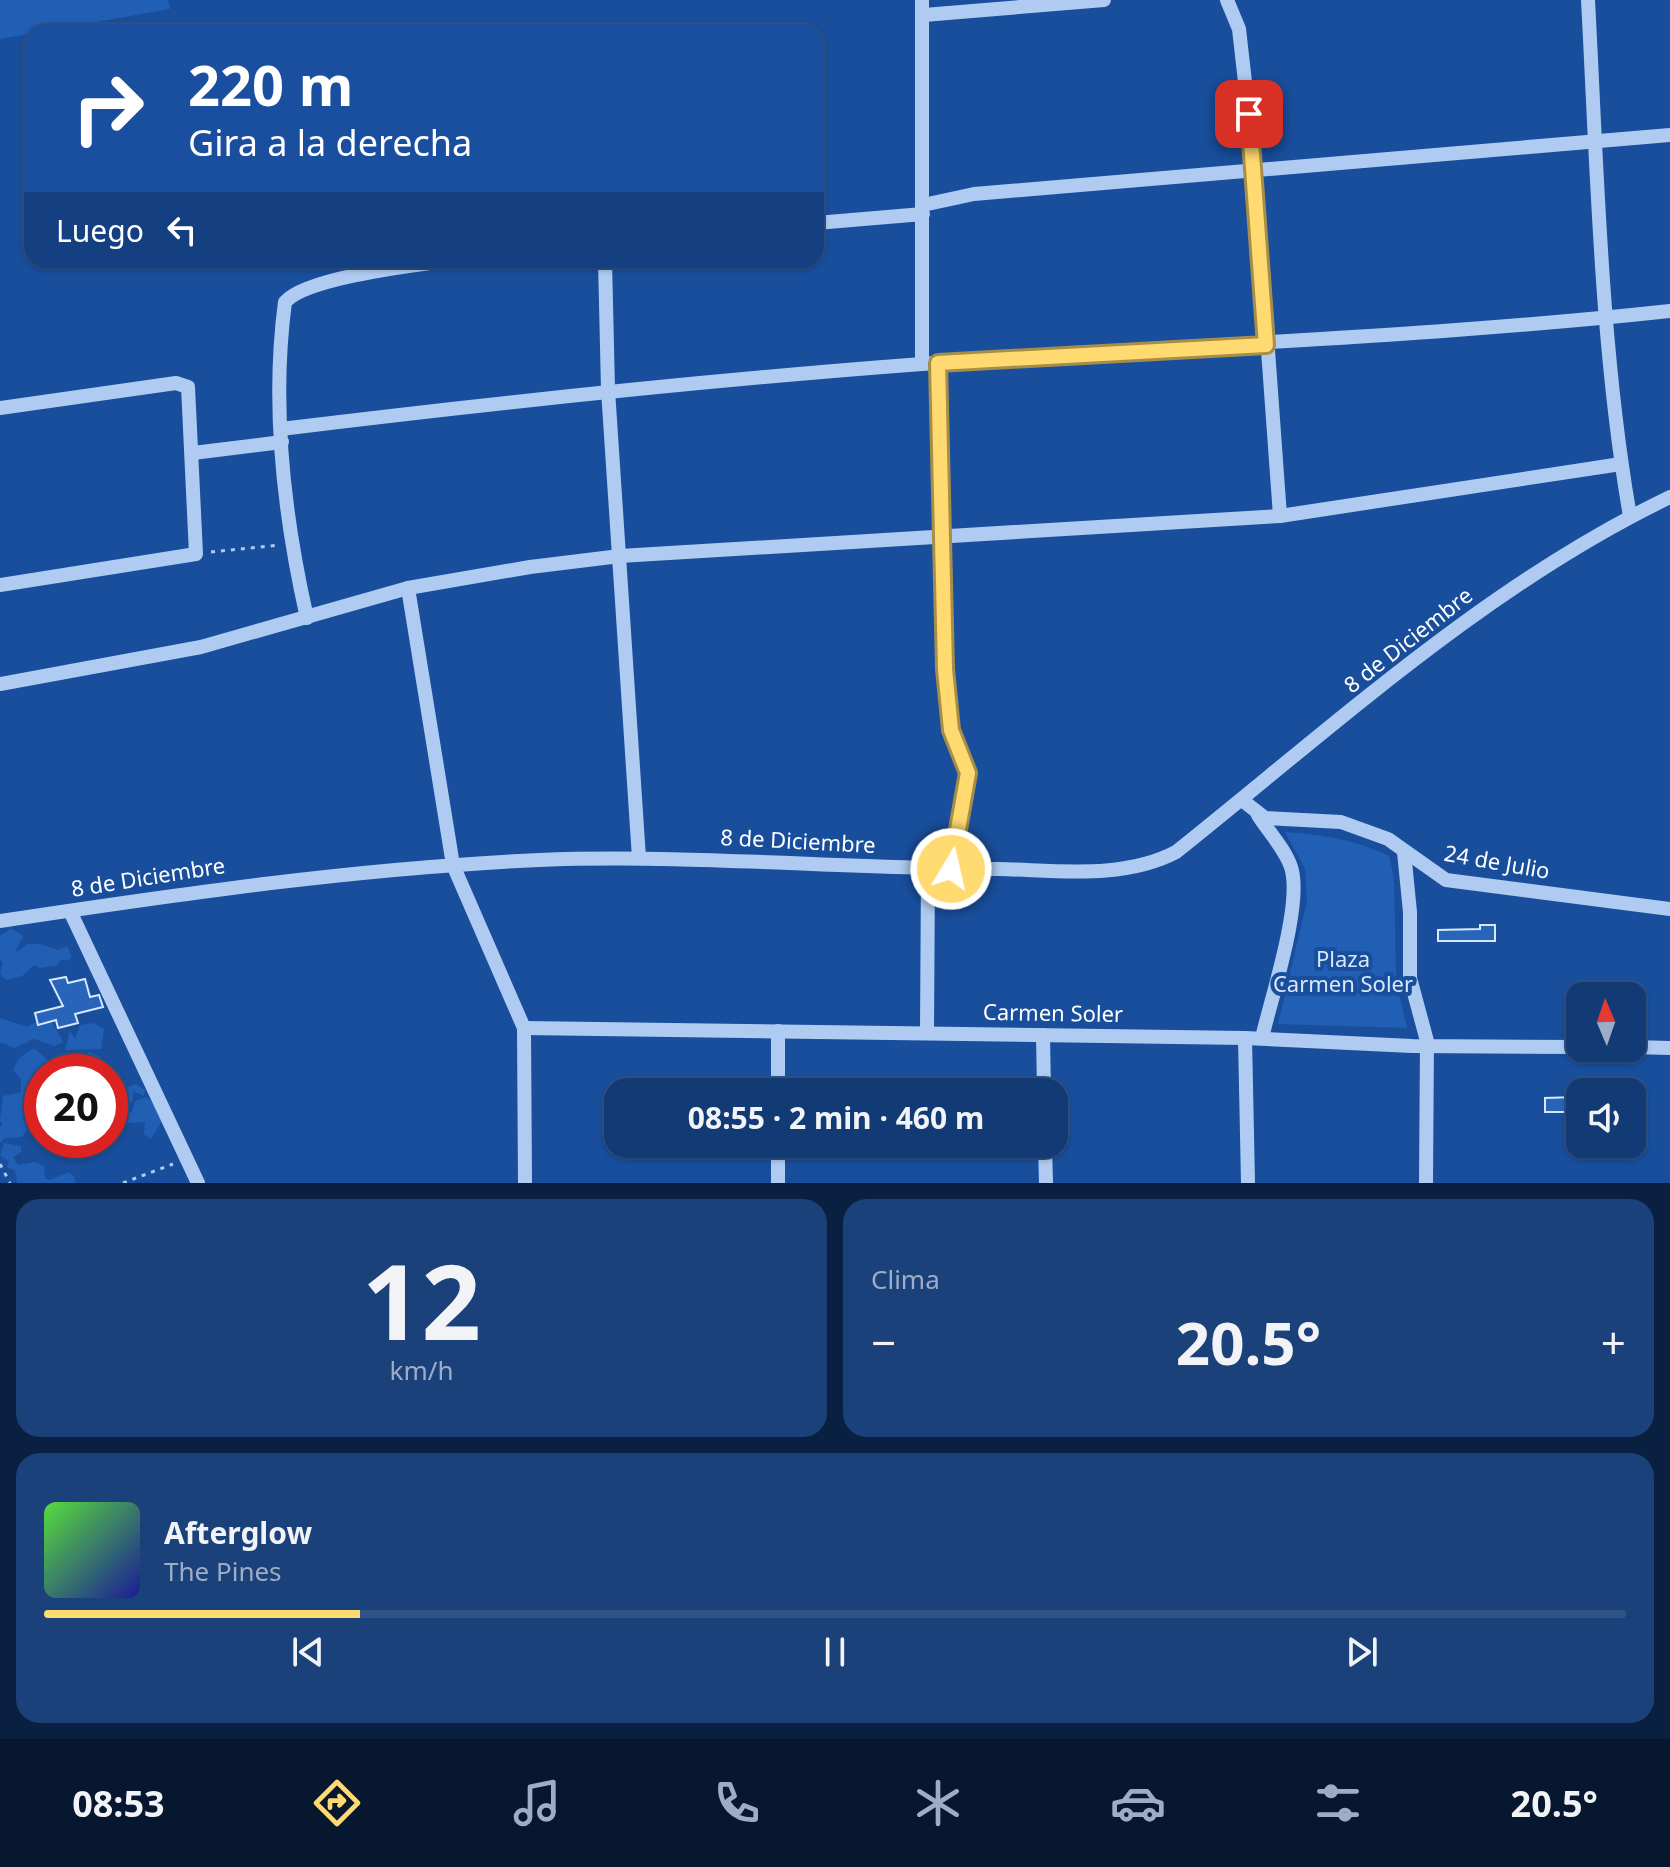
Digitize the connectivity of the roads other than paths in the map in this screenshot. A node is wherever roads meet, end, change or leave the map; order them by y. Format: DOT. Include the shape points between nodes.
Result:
graph roads {
  1 [pos="1104,0"];
  2 [pos="1227,0"];
  3 [pos="1588,0"];
  4 [pos="923,8"];
  5 [pos="1670,135"];
  6 [pos="1596,141"];
  7 [pos="1255,170"];
  8 [pos="923,210"];
  9 [pos="824,222"];
  10 [pos="408,268"];
  11 [pos="605,268"];
  12 [pos="1670,311"];
  13 [pos="1608,318"];
  14 [pos="1266,345"];
  15 [pos="938,363"];
  16 [pos="922,364"];
  17 [pos="608,390"];
  18 [pos="0,408"];
  19 [pos="282,436"];
  20 [pos="193,453"];
  21 [pos="1621,464"];
  22 [pos="1670,497"];
  23 [pos="1280,516"];
  24 [pos="1630,516"];
  25 [pos="940,535"];
  26 [pos="620,556"];
  27 [pos="0,585"];
  28 [pos="408,588"];
  29 [pos="307,618"];
  30 [pos="0,684"];
  31 [pos="1242,800"];
  32 [pos="1258,815"];
  33 [pos="1404,852"];
  34 [pos="639,858"];
  35 [pos="453,865"];
  36 [pos="928,869"];
  37 [pos="951,869"];
  38 [pos="1670,909"];
  39 [pos="70,911"];
  40 [pos="0,921"];
  41 [pos="524,1028"];
  42 [pos="778,1031"];
  43 [pos="927,1033"];
  44 [pos="1043,1035"];
  45 [pos="1245,1038"];
  46 [pos="1262,1038"];
  47 [pos="1428,1046"];
  48 [pos="1566,1047"];
  49 [pos="1646,1047"];
  50 [pos="1670,1048"];
  51 [pos="778,1078"];
  52 [pos="1044,1078"];
  53 [pos="778,1158"];
  54 [pos="1045,1158"];
  55 [pos="198,1183"];
  56 [pos="525,1183"];
  57 [pos="778,1183"];
  58 [pos="1046,1183"];
  59 [pos="1248,1183"];
  60 [pos="1426,1183"];
  1 -- 4 [label="street"];
  2 -- 7 [label="street" via="1239,29"];
  3 -- 6 [label="street"];
  4 -- 8 [label="street"];
  5 -- 6 [label="street"];
  6 -- 7 [label="street"];
  6 -- 13 [label="street"];
  7 -- 8 [label="street" via="974,194"];
  7 -- 14 [label="street"];
  8 -- 9 [label="street"];
  8 -- 16 [label="street"];
  10 -- 19 [label="street" via="323,283 292,294 285,302"];
  11 -- 17 [label="street"];
  12 -- 13 [label="street"];
  13 -- 14 [label="street"];
  13 -- 21 [label="street"];
  14 -- 15 [label="street"];
  14 -- 23 [label="street"];
  15 -- 16 [label="street"];
  15 -- 25 [label="street"];
  16 -- 17 [label="street"];
  17 -- 19 [label="street"];
  17 -- 26 [label="street"];
  18 -- 20 [label="street" via="183,383 188,387"];
  19 -- 20 [label="street"];
  19 -- 29 [label="street" via="290,544"];
  20 -- 27 [label="street" via="196,554"];
  21 -- 23 [label="street"];
  21 -- 24 [label="street"];
  22 -- 24 [label="street, 8 de Diciembre"];
  23 -- 25 [label="street"];
  24 -- 31 [label="street, 8 de Diciembre" via="1493,602"];
  25 -- 26 [label="street"];
  25 -- 37 [label="street" via="951,730 968,773"];
  26 -- 28 [label="street"];
  26 -- 34 [label="street"];
  28 -- 29 [label="street"];
  28 -- 35 [label="street"];
  29 -- 30 [label="street" via="201,647"];
  31 -- 32 [label="street"];
  31 -- 37 [label="street, 8 de Diciembre" via="1176,852 1142,865 1106,870"];
  32 -- 33 [label="street, 24 de Julio" via="1341,822 1388,839"];
  32 -- 46 [label="street" via="1290,865 1293,888"];
  33 -- 38 [label="street, 24 de Julio" via="1446,880"];
  33 -- 47 [label="street" via="1410,978"];
  34 -- 35 [label="street, 8 de Diciembre"];
  34 -- 36 [label="street, 8 de Diciembre"];
  35 -- 39 [label="street, 8 de Diciembre" via="222,887"];
  35 -- 41 [label="street"];
  36 -- 37 [label="street, 8 de Diciembre"];
  36 -- 43 [label="street"];
  39 -- 40 [label="street, 8 de Diciembre"];
  39 -- 55 [label="street"];
  41 -- 42 [label="street, Carmen Soler"];
  41 -- 56 [label="street"];
  42 -- 43 [label="street, Carmen Soler"];
  42 -- 51 [label="street"];
  43 -- 44 [label="street, Carmen Soler"];
  44 -- 45 [label="street, Carmen Soler"];
  44 -- 52 [label="street"];
  45 -- 46 [label="street, Carmen Soler"];
  45 -- 59 [label="street"];
  46 -- 47 [label="street, Carmen Soler"];
  47 -- 48 [label="street, Carmen Soler"];
  47 -- 60 [label="street"];
  49 -- 50 [label="street"];
  53 -- 57 [label="street"];
  54 -- 58 [label="street"];
}
